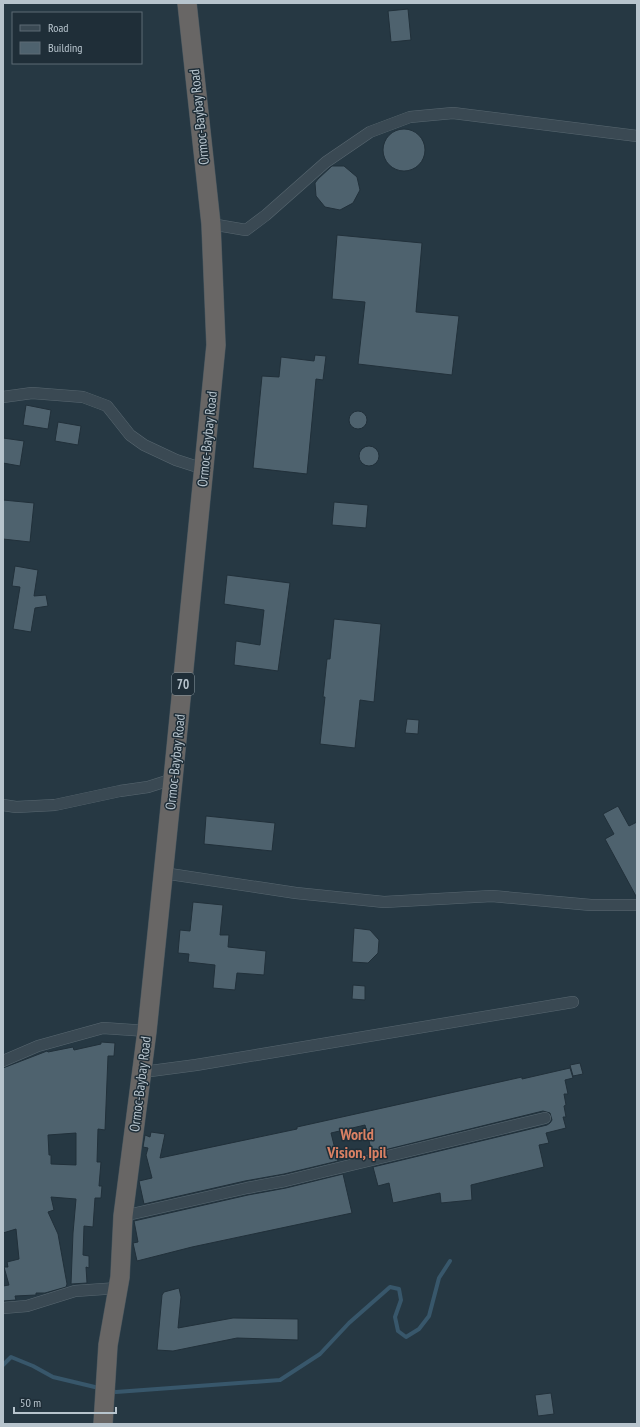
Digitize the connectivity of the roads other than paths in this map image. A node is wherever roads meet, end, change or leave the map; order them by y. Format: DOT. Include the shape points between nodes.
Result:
graph roads {
  1 [pos="187,3"];
  2 [pos="637,136"];
  3 [pos="211,224"];
  4 [pos="3,397"];
  5 [pos="204,469"];
  6 [pos="174,779"];
  7 [pos="3,805"];
  8 [pos="163,873"];
  9 [pos="637,905"];
  10 [pos="573,1002"];
  11 [pos="147,1031"];
  12 [pos="3,1061"];
  13 [pos="142,1072"];
  14 [pos="545,1118"];
  15 [pos="123,1216"];
  16 [pos="118,1288"];
  17 [pos="3,1308"];
  18 [pos="103,1423"];
  1 -- 3 [label="highway, Ormoc-Baybay Road / 70"];
  2 -- 3 [label="street" via="454,113 410,117 370,132 326,162 246,230"];
  3 -- 5 [label="highway, Ormoc-Baybay Road / 70" via="216,345"];
  4 -- 5 [label="street" via="32,393 83,397 107,406 130,435 144,445 176,460"];
  5 -- 6 [label="highway, Ormoc-Baybay Road / 70"];
  6 -- 7 [label="street" via="148,787 55,805"];
  6 -- 8 [label="highway, Ormoc-Baybay Road / 70"];
  8 -- 9 [label="street" via="296,893 384,902 492,896 591,905"];
  8 -- 11 [label="highway, Ormoc-Baybay Road / 70"];
  10 -- 13 [label="street" via="196,1066"];
  11 -- 12 [label="street" via="103,1028 38,1046"];
  11 -- 13 [label="highway, Ormoc-Baybay Road / 70"];
  13 -- 15 [label="highway, Ormoc-Baybay Road / 70"];
  14 -- 15 [label="street" via="300,1177"];
  15 -- 16 [label="highway, Ormoc-Baybay Road / 70"];
  16 -- 17 [label="street" via="75,1291 27,1306"];
  16 -- 18 [label="highway, Ormoc-Baybay Road / 70" via="108,1345"];
}
